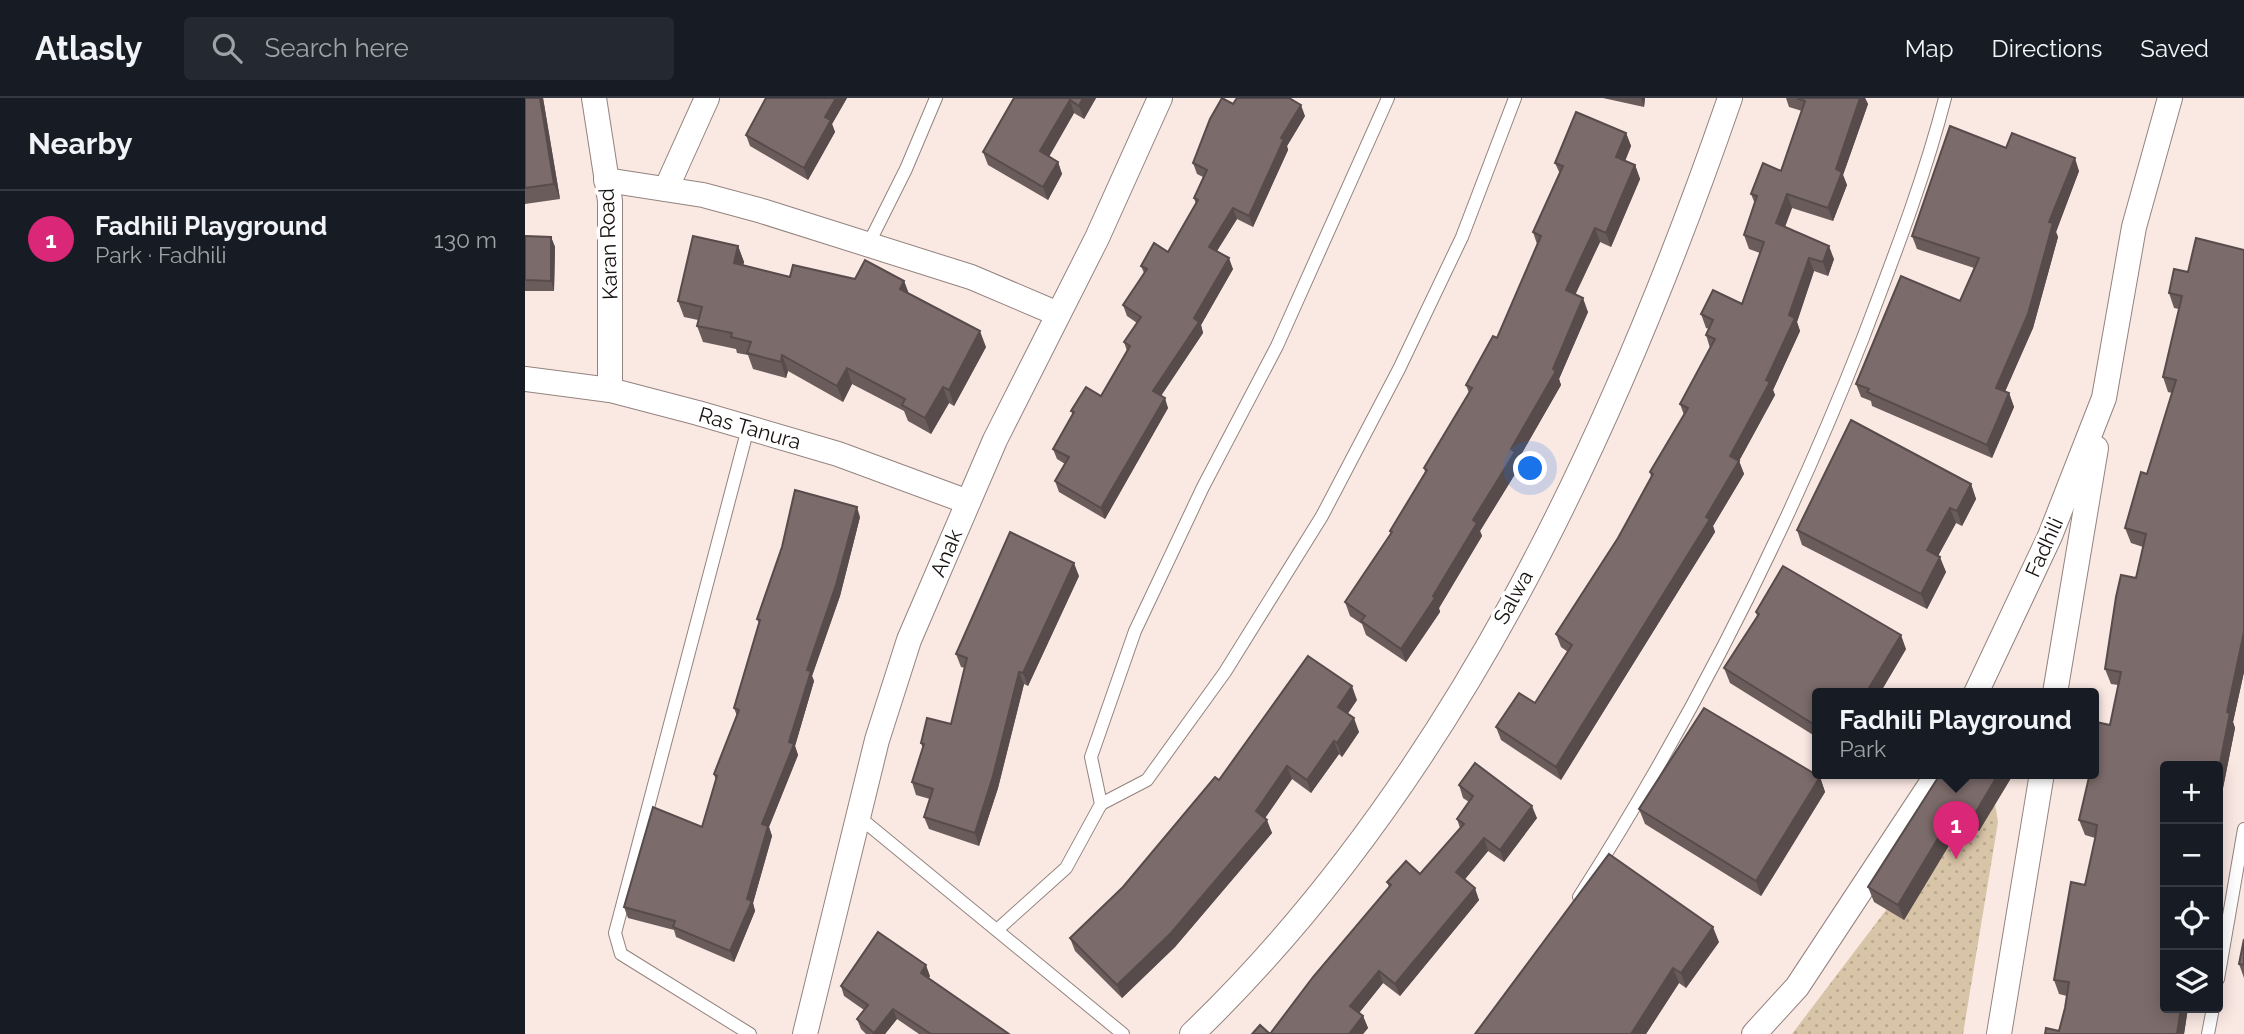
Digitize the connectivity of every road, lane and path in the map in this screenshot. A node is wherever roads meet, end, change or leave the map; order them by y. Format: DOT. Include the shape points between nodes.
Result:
graph roads {
  1 [pos="594,98"];
  2 [pos="707,98"];
  3 [pos="936,98"];
  4 [pos="1160,98"];
  5 [pos="1388,98"];
  6 [pos="1515,98"];
  7 [pos="1730,98"];
  8 [pos="1945,98"];
  9 [pos="2170,98"];
  10 [pos="606,180"];
  11 [pos="666,189"];
  12 [pos="868,245"];
  13 [pos="1058,314"];
  14 [pos="525,379"];
  15 [pos="610,390"];
  16 [pos="2104,398"];
  17 [pos="748,428"];
  18 [pos="968,502"];
  19 [pos="1978,688"];
  20 [pos="2056,688"];
  21 [pos="1934,779"];
  22 [pos="2041,779"];
  23 [pos="1101,804"];
  24 [pos="859,817"];
  25 [pos="2244,829"];
  26 [pos="1572,907"];
  27 [pos="997,930"];
  28 [pos="2223,950"];
  29 [pos="2212,1013"];
  30 [pos="750,1034"];
  31 [pos="805,1034"];
  32 [pos="1123,1034"];
  33 [pos="1192,1034"];
  34 [pos="1754,1034"];
  35 [pos="1999,1034"];
  36 [pos="2208,1034"];
  1 -- 10 [label="street, Karan Road"];
  2 -- 11 [label="street"];
  3 -- 12 [label="lane"];
  4 -- 13 [label="street, Anak"];
  5 -- 23 [label="lane" via="1277,346 1135,631 1091,757"];
  6 -- 23 [label="lane" via="1462,237 1322,516 1225,672 1147,780"];
  7 -- 33 [label="street, Salwa" via="1618,389 1553,526 1477,662 1355,848"];
  8 -- 26 [label="lane" via="1899,245 1795,504 1672,746"];
  9 -- 16 [label="street, Fadhili" via="2134,227"];
  10 -- 11 [label="street"];
  10 -- 15 [label="street, Karan Road" via="610,201"];
  11 -- 12 [label="street" via="715,198"];
  12 -- 13 [label="street" via="971,277"];
  13 -- 18 [label="street, Anak"];
  14 -- 15 [label="street, Ras Tanura"];
  15 -- 17 [label="street, Ras Tanura"];
  16 -- 19 [label="street, Fadhili" via="2050,536"];
  16 -- 20 [label="street, Fadhili"];
  17 -- 18 [label="street, Ras Tanura" via="838,454"];
  17 -- 30 [label="lane" via="615,933 621,954"];
  18 -- 24 [label="street, Anak" via="909,640 877,740"];
  21 -- 34 [label="street" via="1797,987"];
  22 -- 35 [label="street"];
  23 -- 27 [label="lane" via="1066,868"];
  24 -- 27 [label="lane"];
  24 -- 31 [label="street, Anak"];
  25 -- 28 [label="lane"];
  27 -- 32 [label="lane"];
  29 -- 36 [label="lane"];
}
